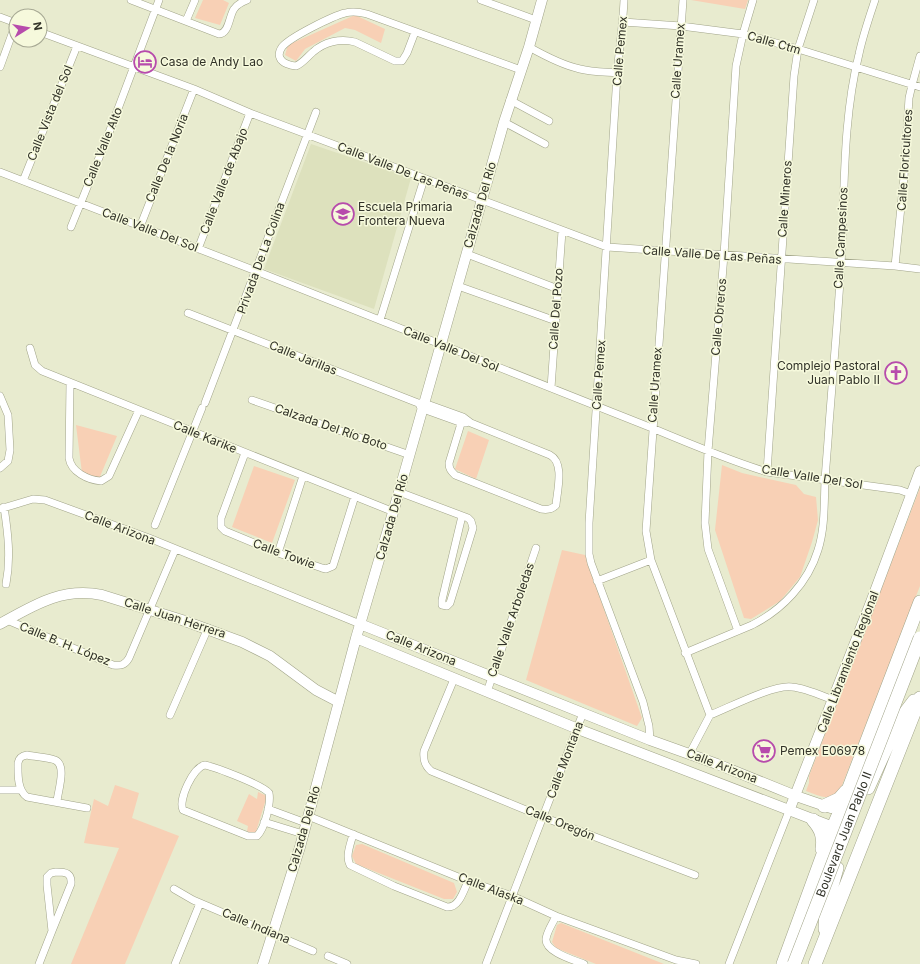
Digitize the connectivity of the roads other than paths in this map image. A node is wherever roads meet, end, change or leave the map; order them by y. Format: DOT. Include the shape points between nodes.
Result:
graph roads {
  1 [pos="131,0"];
  2 [pos="159,0"];
  3 [pos="195,0"];
  4 [pos="247,0"];
  5 [pos="481,0"];
  6 [pos="542,0"];
  7 [pos="624,0"];
  8 [pos="683,0"];
  9 [pos="753,0"];
  10 [pos="814,0"];
  11 [pos="875,0"];
  12 [pos="500,3"];
  13 [pos="156,10"];
  14 [pos="536,20"];
  15 [pos="186,21"];
  16 [pos="623,22"];
  17 [pos="681,26"];
  18 [pos="415,32"];
  19 [pos="742,34"];
  20 [pos="48,35"];
  21 [pos="8,45"];
  22 [pos="77,46"];
  23 [pos="528,47"];
  24 [pos="798,49"];
  25 [pos="920,56"];
  26 [pos="0,67"];
  27 [pos="134,67"];
  28 [pos="856,67"];
  29 [pos="521,70"];
  30 [pos="618,73"];
  31 [pos="912,85"];
  32 [pos="920,87"];
  33 [pos="194,89"];
  34 [pos="510,100"];
  35 [pos="316,112"];
  36 [pos="250,113"];
  37 [pos="549,120"];
  38 [pos="504,122"];
  39 [pos="307,135"];
  40 [pos="545,144"];
  41 [pos="0,172"];
  42 [pos="424,179"];
  43 [pos="23,181"];
  44 [pos="482,200"];
  45 [pos="80,203"];
  46 [pos="71,227"];
  47 [pos="140,227"];
  48 [pos="562,231"];
  49 [pos="607,247"];
  50 [pos="198,249"];
  51 [pos="665,251"];
  52 [pos="467,254"];
  53 [pos="724,255"];
  54 [pos="781,259"];
  55 [pos="841,264"];
  56 [pos="895,266"];
  57 [pos="920,269"];
  58 [pos="256,271"];
  59 [pos="458,286"];
  60 [pos="558,289"];
  61 [pos="188,313"];
  62 [pos="380,320"];
  63 [pos="556,321"];
  64 [pos="234,330"];
  65 [pos="441,345"];
  66 [pos="30,348"];
  67 [pos="70,383"];
  68 [pos="551,388"];
  69 [pos="0,396"];
  70 [pos="252,400"];
  71 [pos="422,405"];
  72 [pos="597,406"];
  73 [pos="139,410"];
  74 [pos="462,420"];
  75 [pos="652,428"];
  76 [pos="192,432"];
  77 [pos="708,452"];
  78 [pos="245,453"];
  79 [pos="410,454"];
  80 [pos="0,468"];
  81 [pos="920,471"];
  82 [pos="767,472"];
  83 [pos="303,476"];
  84 [pos="825,480"];
  85 [pos="399,492"];
  86 [pos="911,494"];
  87 [pos="355,496"];
  88 [pos="2,508"];
  89 [pos="394,512"];
  90 [pos="462,516"];
  91 [pos="155,525"];
  92 [pos="536,548"];
  93 [pos="175,550"];
  94 [pos="278,553"];
  95 [pos="651,560"];
  96 [pos="597,581"];
  97 [pos="6,584"];
  98 [pos="920,602"];
  99 [pos="150,610"];
  100 [pos="3,622"];
  101 [pos="360,624"];
  102 [pos="208,628"];
  103 [pos="738,631"];
  104 [pos="356,638"];
  105 [pos="920,638"];
  106 [pos="685,654"];
  107 [pos="493,676"];
  108 [pos="454,679"];
  109 [pos="487,692"];
  110 [pos="920,693"];
  111 [pos="920,698"];
  112 [pos="833,700"];
  113 [pos="339,702"];
  114 [pos="583,713"];
  115 [pos="170,715"];
  116 [pos="710,715"];
  117 [pos="578,728"];
  118 [pos="650,740"];
  119 [pos="690,754"];
  120 [pos="849,786"];
  121 [pos="0,790"];
  122 [pos="21,790"];
  123 [pos="796,796"];
  124 [pos="57,801"];
  125 [pos="824,806"];
  126 [pos="87,808"];
  127 [pos="268,809"];
  128 [pos="789,811"];
  129 [pos="543,817"];
  130 [pos="307,819"];
  131 [pos="813,820"];
  132 [pos="839,821"];
  133 [pos="264,822"];
  134 [pos="302,834"];
  135 [pos="353,834"];
  136 [pos="819,864"];
  137 [pos="695,875"];
  138 [pos="468,881"];
  139 [pos="174,889"];
  140 [pos="512,896"];
  141 [pos="200,903"];
  142 [pos="556,916"];
  143 [pos="52,931"];
  144 [pos="272,932"];
  145 [pos="825,939"];
  146 [pos="312,950"];
  147 [pos="328,956"];
  148 [pos="681,962"];
  149 [pos="39,964"];
  150 [pos="175,964"];
  151 [pos="263,964"];
  152 [pos="347,964"];
  153 [pos="486,964"];
  154 [pos="584,964"];
  155 [pos="696,964"];
  156 [pos="729,964"];
  157 [pos="783,964"];
  158 [pos="794,964"];
  159 [pos="815,964"];
  1 -- 13 [label="street"];
  2 -- 13 [label="street, Calle Valle Alto"];
  3 -- 15 [label="street"];
  4 -- 15 [label="street" via="235,8 225,31 221,34"];
  5 -- 12 [label="street"];
  6 -- 14 [label="street, Calzada Del Río"];
  7 -- 16 [label="street, Calle Pemex"];
  8 -- 17 [label="street, Calle Uramex"];
  9 -- 19 [label="street, Calle Obreros"];
  10 -- 24 [label="street, Calle Mineros"];
  11 -- 28 [label="street, Calle Campesinos"];
  12 -- 14 [label="street"];
  13 -- 15 [label="street"];
  13 -- 27 [label="street, Calle Valle Alto"];
  14 -- 23 [label="street, Calzada Del Río"];
  16 -- 17 [label="street, Calle Ctm"];
  16 -- 30 [label="street, Calle Pemex"];
  17 -- 19 [label="street, Calle Ctm"];
  17 -- 51 [label="street, Calle Uramex"];
  18 -- 18 [label="street" via="367,14 346,12 294,37 282,46 279,52 283,62 296,66 319,47 349,40 395,61 402,61"];
  18 -- 29 [label="street"];
  19 -- 24 [label="street, Calle Ctm"];
  19 -- 53 [label="street, Calle Obreros" via="736,66"];
  20 -- 22 [label="street, Calle Valle De Las Peñas"];
  21 -- 26 [label="street"];
  22 -- 27 [label="street, Calle Valle De Las Peñas"];
  22 -- 43 [label="street, Calle Vista del Sol"];
  23 -- 29 [label="street, Calzada Del Río"];
  23 -- 30 [label="street" via="571,67"];
  24 -- 28 [label="street, Calle Ctm"];
  24 -- 54 [label="street, Calle Mineros" via="791,107"];
  25 -- 31 [label="street, Calle Floricultores"];
  27 -- 33 [label="street, Calle Valle De Las Peñas"];
  27 -- 45 [label="street, Calle Valle Alto"];
  28 -- 31 [label="street, Calle Ctm"];
  28 -- 55 [label="street, Calle Campesinos" via="848,124"];
  29 -- 34 [label="street, Calzada Del Río"];
  30 -- 49 [label="street, Calle Pemex"];
  31 -- 32 [label="street, Calle Ctm"];
  31 -- 56 [label="street, Calle Floricultores"];
  33 -- 36 [label="street, Calle Valle De Las Peñas"];
  33 -- 47 [label="street, Calle De la Noria"];
  34 -- 37 [label="street"];
  34 -- 38 [label="street, Calzada Del Río"];
  35 -- 39 [label="street, Privada De La Colina"];
  36 -- 39 [label="street, Calle Valle De Las Peñas"];
  36 -- 50 [label="street, Calle Valle de Abajo"];
  38 -- 40 [label="street"];
  38 -- 44 [label="street, Calzada Del Río"];
  39 -- 42 [label="street, Calle Valle De Las Peñas"];
  39 -- 58 [label="street, Privada De La Colina"];
  41 -- 43 [label="street, Calle Valle Del Sol"];
  42 -- 44 [label="street, Calle Valle De Las Peñas"];
  42 -- 62 [label="street"];
  43 -- 45 [label="street, Calle Valle Del Sol"];
  44 -- 48 [label="street, Calle Valle De Las Peñas"];
  44 -- 52 [label="street, Calzada Del Río"];
  45 -- 46 [label="street, Calle Valle Alto"];
  45 -- 47 [label="street, Calle Valle Del Sol"];
  47 -- 50 [label="street, Calle Valle Del Sol"];
  48 -- 49 [label="street, Calle Valle De Las Peñas"];
  48 -- 60 [label="street, Calle Del Pozo"];
  49 -- 51 [label="street, Calle Valle De Las Peñas"];
  49 -- 72 [label="street, Calle Pemex"];
  50 -- 58 [label="street, Calle Valle Del Sol"];
  51 -- 53 [label="street, Calle Valle De Las Peñas"];
  51 -- 75 [label="street, Calle Uramex"];
  52 -- 59 [label="street, Calzada Del Río"];
  52 -- 60 [label="street"];
  53 -- 54 [label="street, Calle Valle De Las Peñas"];
  53 -- 77 [label="street, Calle Obreros"];
  54 -- 55 [label="street, Calle Valle De Las Peñas"];
  54 -- 82 [label="street, Calle Mineros"];
  55 -- 56 [label="street, Calle Valle De Las Peñas"];
  55 -- 84 [label="street, Calle Campesinos"];
  56 -- 57 [label="street, Calle Valle De Las Peñas"];
  58 -- 62 [label="street, Calle Valle Del Sol"];
  58 -- 64 [label="street, Privada De La Colina"];
  59 -- 63 [label="street"];
  59 -- 65 [label="street, Calzada Del Río"];
  60 -- 63 [label="street, Calle Del Pozo"];
  61 -- 64 [label="street, Calle Jarillas"];
  62 -- 65 [label="street, Calle Valle Del Sol"];
  63 -- 68 [label="street, Calle Del Pozo"];
  64 -- 71 [label="street, Calle Jarillas"];
  64 -- 76 [label="street, Privada De La Colina"];
  65 -- 68 [label="street, Calle Valle Del Sol"];
  65 -- 71 [label="street, Calzada Del Río"];
  66 -- 67 [label="street, Calle Karike" via="38,369"];
  67 -- 73 [label="street, Calle Karike"];
  67 -- 73 [label="street" via="70,464 78,473 94,480 101,481 109,476"];
  68 -- 72 [label="street, Calle Valle Del Sol"];
  69 -- 80 [label="street" via="8,415 10,450 8,460"];
  70 -- 79 [label="street, Calzada Del Río Boto"];
  71 -- 74 [label="street, Calle Jarillas"];
  71 -- 79 [label="street, Calzada Del Río"];
  72 -- 75 [label="street, Calle Valle Del Sol"];
  72 -- 96 [label="street, Calle Pemex" via="589,523 589,554"];
  73 -- 76 [label="street, Calle Karike"];
  74 -- 74 [label="street, Calle Jarillas" via="449,463 454,475 544,509 551,509 556,505 559,467 556,460 550,455"];
  75 -- 77 [label="street, Calle Valle Del Sol"];
  75 -- 95 [label="street, Calle Uramex" via="646,531"];
  76 -- 78 [label="street, Calle Karike"];
  76 -- 91 [label="street, Privada De La Colina"];
  77 -- 82 [label="street, Calle Valle Del Sol"];
  77 -- 103 [label="street, Calle Obreros" via="705,537"];
  78 -- 83 [label="street, Calle Karike"];
  78 -- 94 [label="street, Calle Towie" via="221,518 221,527"];
  79 -- 85 [label="street, Calzada Del Río"];
  81 -- 86 [label="street, Calle Libramiento Regional"];
  82 -- 84 [label="street, Calle Valle Del Sol"];
  83 -- 87 [label="street, Calle Karike"];
  83 -- 94 [label="street"];
  84 -- 86 [label="street, Calle Valle Del Sol" via="900,490"];
  84 -- 103 [label="street, Calle Campesinos" via="823,529 818,551 806,577 776,610"];
  85 -- 89 [label="street, Calzada Del Río"];
  85 -- 90 [label="street"];
  86 -- 112 [label="street, Calle Libramiento Regional"];
  87 -- 89 [label="street, Calle Karike"];
  87 -- 94 [label="street, Calle Towie" via="333,566 326,569"];
  88 -- 93 [label="street, Calle Arizona" via="33,499 45,500"];
  88 -- 97 [label="street" via="8,534 9,567"];
  89 -- 101 [label="street, Calzada Del Río"];
  90 -- 90 [label="street" via="442,600 444,606 450,603 473,528 470,519"];
  92 -- 107 [label="street, Calle Valle Arboledas"];
  93 -- 99 [label="street"];
  93 -- 101 [label="street, Calle Arizona"];
  95 -- 96 [label="street"];
  95 -- 106 [label="street, Calle Uramex"];
  96 -- 118 [label="street, Calle Pemex" via="643,702"];
  98 -- 120 [label="highway"];
  99 -- 100 [label="street, Calle Juan Herrera" via="90,592 74,593 50,598"];
  99 -- 100 [label="street, Calle B. H. López" via="129,658 124,664 113,665"];
  99 -- 102 [label="street, Calle Juan Herrera"];
  101 -- 104 [label="street, Calzada Del Río"];
  101 -- 107 [label="street, Calle Arizona"];
  102 -- 113 [label="street, Calle Juan Herrera" via="256,648 310,686"];
  102 -- 115 [label="street"];
  103 -- 106 [label="street, Calle Campesinos"];
  104 -- 108 [label="street, Calle Arizona"];
  104 -- 113 [label="street, Calzada Del Río"];
  105 -- 158 [label="highway, Boulevard Juan Pablo II, bridge"];
  106 -- 116 [label="street, Calle Uramex"];
  107 -- 109 [label="street, Calle Valle Arboledas"];
  107 -- 114 [label="street, Calle Arizona"];
  108 -- 109 [label="street, Calle Arizona"];
  108 -- 129 [label="street, Calle Oregón" via="424,751 426,768"];
  109 -- 117 [label="street, Calle Arizona"];
  110 -- 132 [label="highway" via="898,722 856,813"];
  111 -- 145 [label="highway, Boulevard Juan Pablo II"];
  112 -- 116 [label="street" via="799,688 784,686"];
  112 -- 123 [label="street, Calle Libramiento Regional"];
  113 -- 130 [label="street, Calzada Del Río"];
  114 -- 117 [label="street, Calle Montana"];
  114 -- 118 [label="street, Calle Arizona"];
  116 -- 119 [label="street"];
  117 -- 128 [label="street, Calle Arizona"];
  117 -- 129 [label="street, Calle Montana"];
  118 -- 119 [label="street, Calle Arizona"];
  119 -- 123 [label="street, Calle Arizona"];
  120 -- 125 [label="highway" via="839,799"];
  120 -- 132 [label="highway"];
  121 -- 122 [label="street"];
  122 -- 124 [label="street" via="27,797"];
  122 -- 124 [label="street" via="18,763 22,756 56,761 62,768"];
  123 -- 125 [label="street, Calle Arizona"];
  123 -- 128 [label="street, Calle Libramiento Regional"];
  124 -- 126 [label="street"];
  125 -- 132 [label="street, Calle Arizona"];
  127 -- 130 [label="street, Calle Alaska"];
  127 -- 133 [label="street"];
  127 -- 133 [label="street" via="270,796 267,790 205,765 194,772 182,799 181,807 186,812 248,836 257,836"];
  128 -- 131 [label="street, Calle Arizona"];
  128 -- 156 [label="street, Calle Libramiento Regional"];
  129 -- 137 [label="street, Calle Oregón"];
  129 -- 140 [label="street, Calle Montana"];
  130 -- 134 [label="street, Calzada Del Río"];
  130 -- 135 [label="street, Calle Alaska"];
  131 -- 132 [label="street, Calle Arizona"];
  131 -- 136 [label="highway" via="821,829 822,836 823,847"];
  132 -- 136 [label="highway"];
  132 -- 145 [label="highway" via="846,837 826,907"];
  133 -- 134 [label="street"];
  134 -- 144 [label="street, Calzada Del Río"];
  135 -- 138 [label="street, Calle Alaska"];
  135 -- 138 [label="street" via="348,855 350,865 407,891 451,907 456,904"];
  136 -- 157 [label="highway"];
  138 -- 140 [label="street, Calle Alaska"];
  139 -- 141 [label="street, Calle Indiana"];
  140 -- 142 [label="street, Calle Alaska"];
  140 -- 153 [label="street, Calle Montana"];
  141 -- 144 [label="street, Calle Indiana"];
  141 -- 150 [label="street"];
  142 -- 148 [label="street, Calle Alaska"];
  142 -- 154 [label="street" via="547,936 548,948"];
  143 -- 143 [label="street" via="71,884 71,876 65,872 50,873 47,878"];
  143 -- 149 [label="street"];
  144 -- 146 [label="street, Calle Indiana"];
  144 -- 151 [label="street, Calzada Del Río"];
  145 -- 159 [label="highway, Boulevard Juan Pablo II"];
  147 -- 152 [label="street"];
  148 -- 155 [label="street, Calle Alaska"];
}
